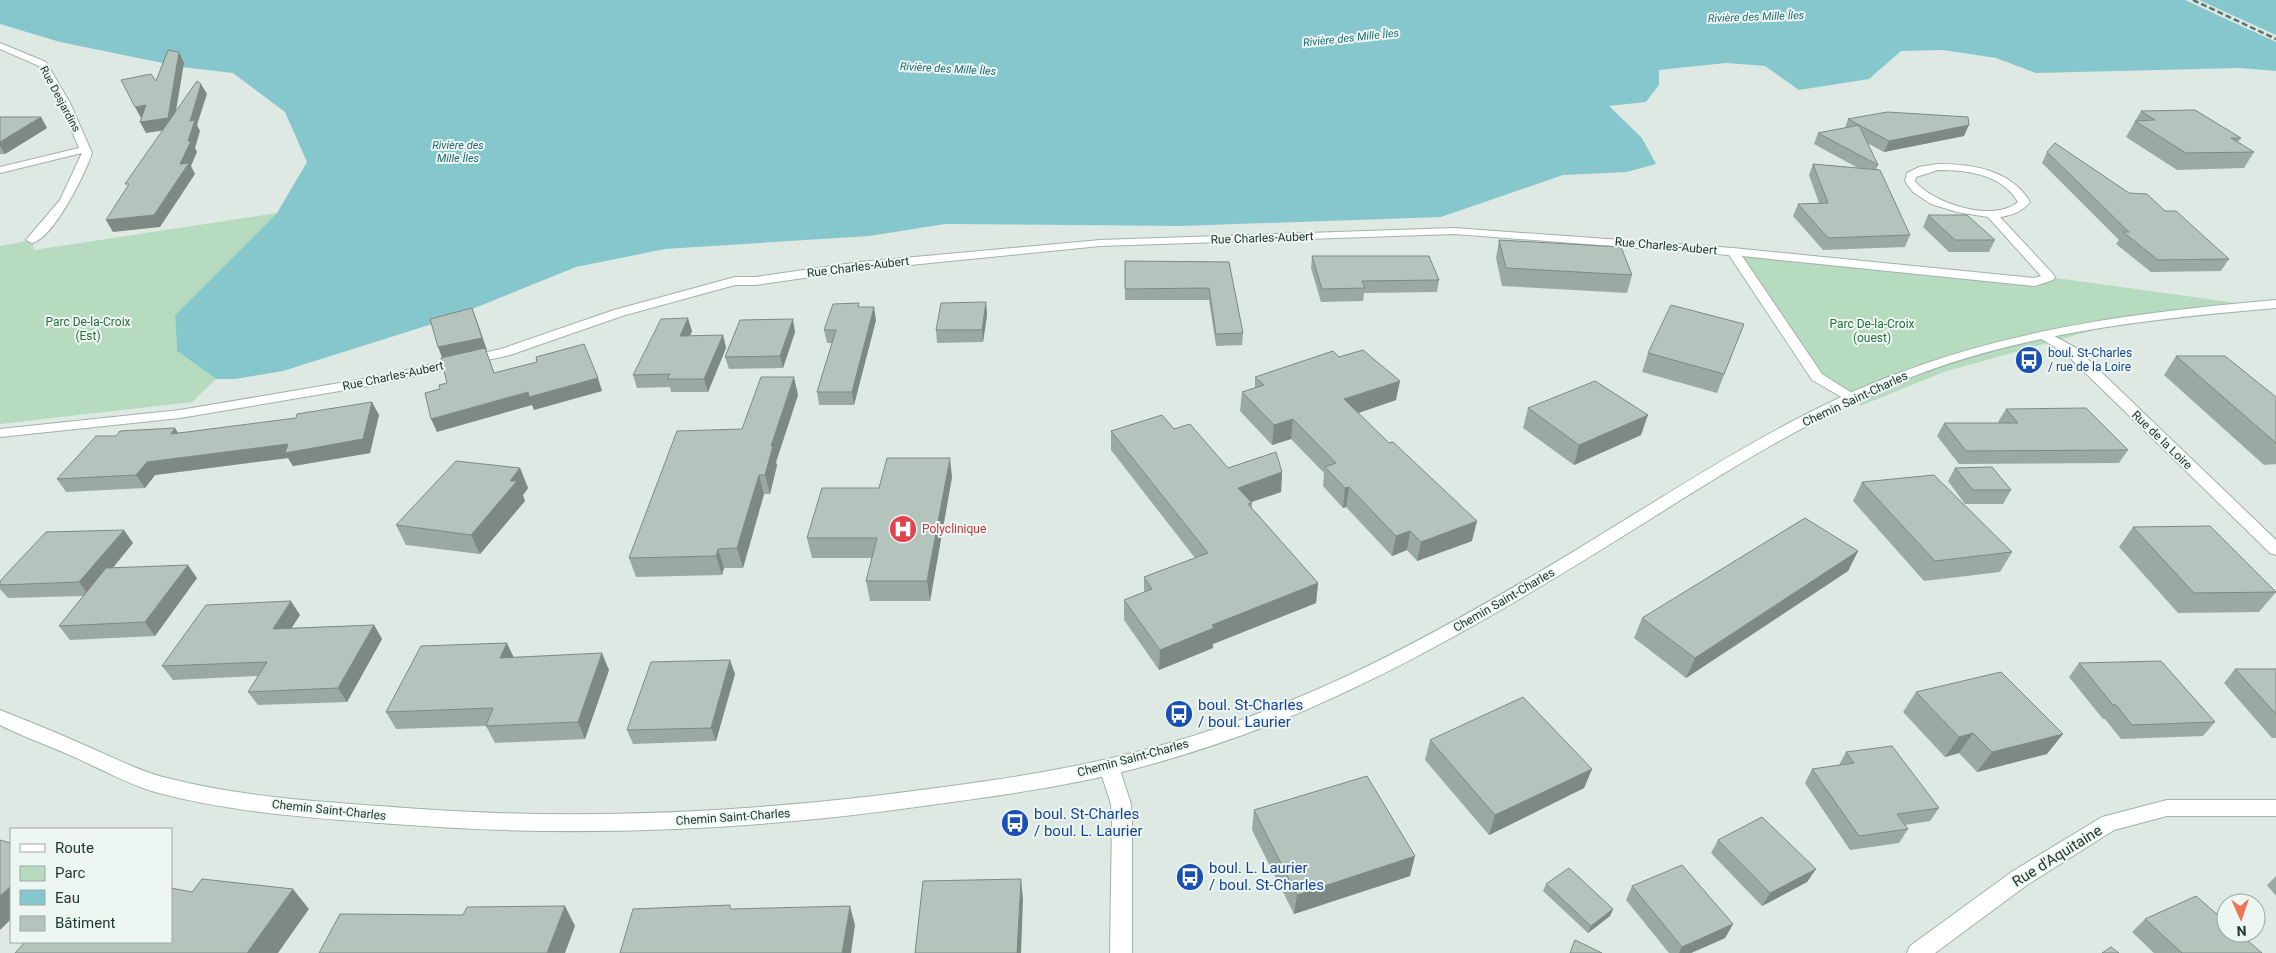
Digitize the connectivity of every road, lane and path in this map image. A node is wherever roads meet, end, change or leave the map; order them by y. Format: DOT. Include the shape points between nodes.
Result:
graph roads {
  1 [pos="0,46"];
  2 [pos="15,51"];
  3 [pos="0,59"];
  4 [pos="86,149"];
  5 [pos="0,170"];
  6 [pos="1991,214"];
  7 [pos="32,240"];
  8 [pos="1733,252"];
  9 [pos="2276,304"];
  10 [pos="2045,335"];
  11 [pos="1850,398"];
  12 [pos="0,433"];
  13 [pos="2276,549"];
  14 [pos="0,717"];
  15 [pos="1109,766"];
  16 [pos="2276,808"];
  17 [pos="1121,953"];
  18 [pos="1918,953"];
  1 -- 2 [label="street, Rue Desjardins"];
  2 -- 3 [label="street"];
  2 -- 4 [label="street, Rue Desjardins" via="43,64"];
  4 -- 5 [label="street, Rue Desjardins"];
  4 -- 7 [label="street" via="88,153 77,183 61,209"];
  6 -- 6 [label="street" via="2019,208 2024,202 2022,194 2000,179 1963,168 1928,167 1911,175 1914,188 1938,203"];
  6 -- 8 [label="street, Rue Charles-Aubert" via="2049,277 2035,282"];
  8 -- 11 [label="street, Rue Charles-Aubert" via="1817,377"];
  8 -- 12 [label="street, Rue Charles-Aubert" via="1454,231 1127,242 922,259 756,281 735,280 618,313 505,352 365,383 180,414"];
  9 -- 10 [label="street, Chemin Saint-Charles" via="2165,315"];
  10 -- 11 [label="street, Chemin Saint-Charles" via="1945,361"];
  10 -- 13 [label="street, Rue de la Loire" via="2071,351"];
  11 -- 15 [label="street, Chemin Saint-Charles" via="1692,486 1498,605 1382,667 1271,716"];
  14 -- 15 [label="street, Chemin Saint-Charles" via="124,774 196,794 331,810 477,821 578,824 763,816 1033,782"];
  15 -- 17 [label="street" via="1121,804"];
  16 -- 18 [label="street, Rue d'Aquitaine" via="2167,808 2109,823 2020,878"];
}
